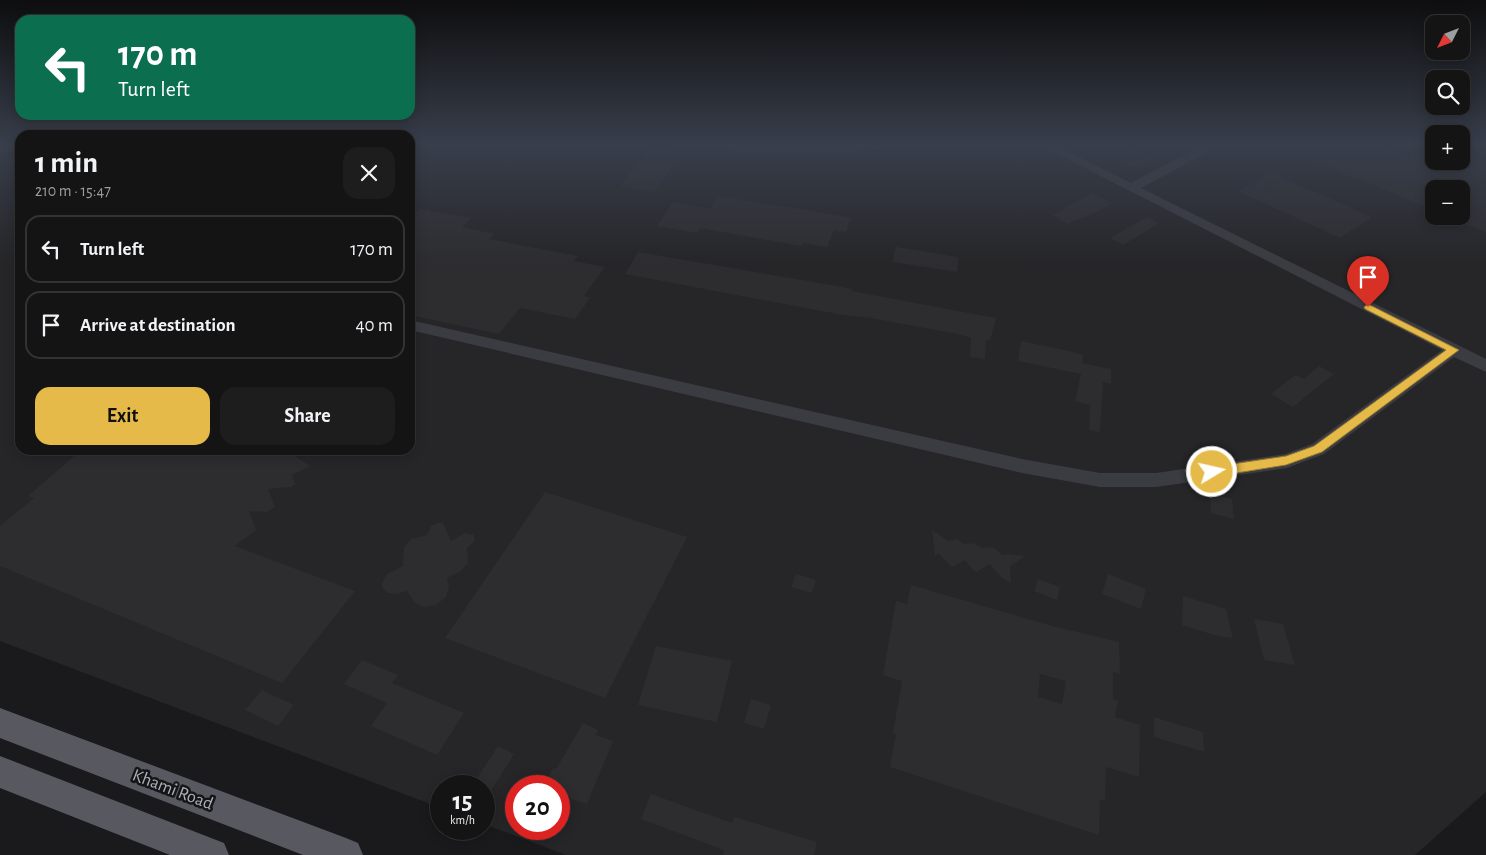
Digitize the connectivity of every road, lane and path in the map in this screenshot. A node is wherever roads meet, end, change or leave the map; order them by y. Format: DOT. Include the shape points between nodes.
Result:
graph roads {
  1 [pos="1121,183"];
  2 [pos="1140,183"];
  3 [pos="1131,188"];
  4 [pos="415,326"];
  5 [pos="1453,350"];
  6 [pos="1486,366"];
  7 [pos="0,723"];
  8 [pos="0,772"];
  9 [pos="212,855"];
  10 [pos="346,855"];
  1 -- 3 [label="street"];
  2 -- 3 [label="street"];
  3 -- 5 [label="street"];
  4 -- 5 [label="street" via="1022,466 1110,480 1165,479 1286,461 1318,449"];
  5 -- 6 [label="street"];
  7 -- 10 [label="main road, Khami Road"];
  8 -- 9 [label="main road"];
}
